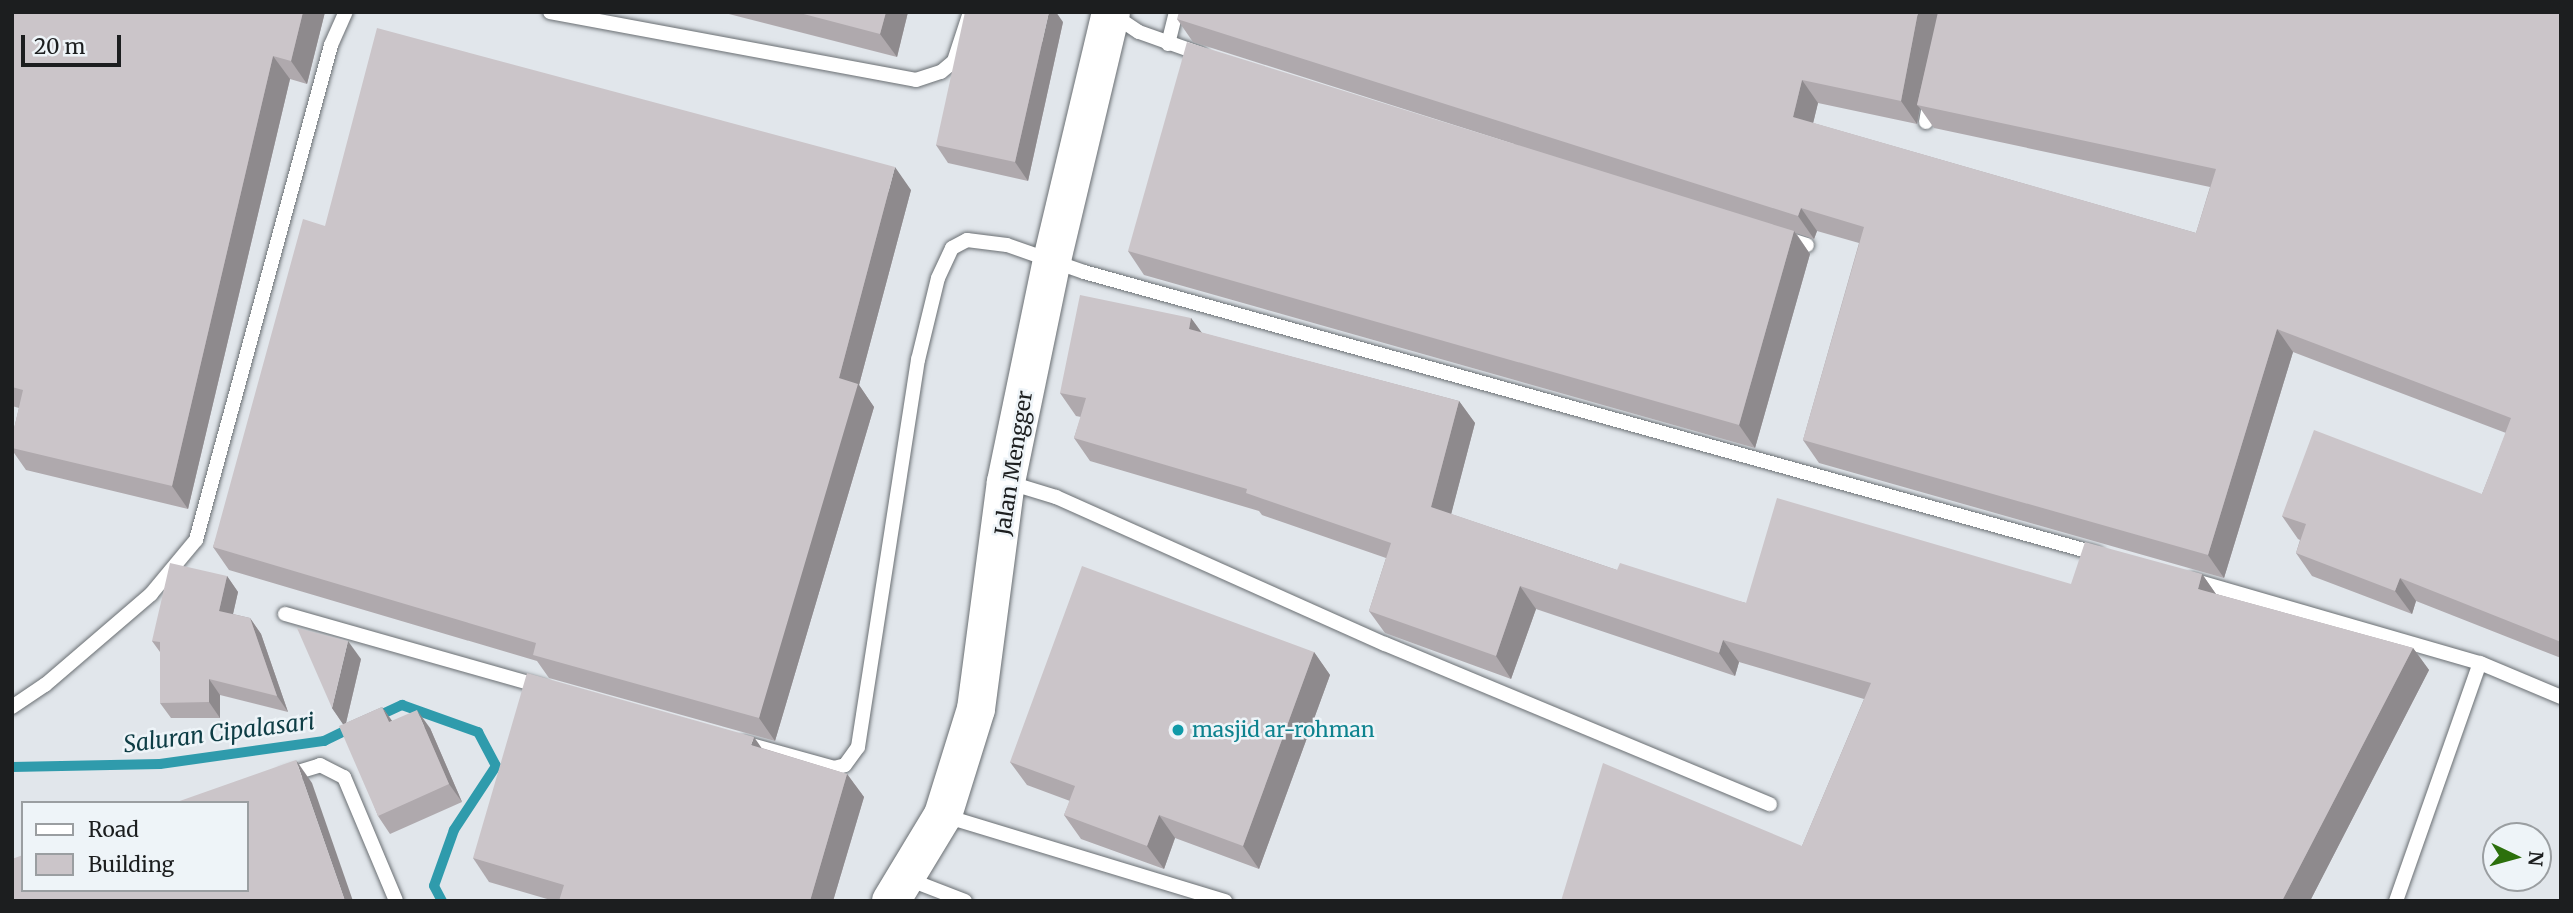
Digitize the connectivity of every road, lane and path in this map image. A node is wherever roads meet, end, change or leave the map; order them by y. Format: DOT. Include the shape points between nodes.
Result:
graph roads {
  1 [pos="346,12"];
  2 [pos="550,12"];
  3 [pos="970,12"];
  4 [pos="1176,12"];
  5 [pos="1111,13"];
  6 [pos="1168,44"];
  7 [pos="1221,61"];
  8 [pos="1933,86"];
  9 [pos="1926,122"];
  10 [pos="1768,232"];
  11 [pos="1807,245"];
  12 [pos="1052,260"];
  13 [pos="1006,482"];
  14 [pos="2117,559"];
  15 [pos="2171,574"];
  16 [pos="285,614"];
  17 [pos="2480,663"];
  18 [pos="555,690"];
  19 [pos="2561,697"];
  20 [pos="12,707"];
  21 [pos="730,739"];
  22 [pos="269,780"];
  23 [pos="1770,804"];
  24 [pos="943,815"];
  25 [pos="899,890"];
  26 [pos="396,901"];
  27 [pos="965,901"];
  28 [pos="1225,901"];
  29 [pos="2396,901"];
  1 -- 20 [label="lane" via="331,45 196,540 151,594 45,685"];
  2 -- 3 [label="lane" via="916,80 941,72 954,61"];
  4 -- 6 [label="lane"];
  5 -- 6 [label="lane"];
  5 -- 12 [label="street, Jalan Mengger"];
  6 -- 7 [label="lane"];
  8 -- 9 [label="lane"];
  10 -- 11 [label="lane"];
  12 -- 13 [label="street, Jalan Mengger"];
  12 -- 14 [label="lane"];
  12 -- 21 [label="lane" via="1007,245 967,240 952,248 939,278 918,360 853,758 834,768"];
  13 -- 23 [label="lane" via="1056,497 1385,644"];
  13 -- 24 [label="street, Jalan Mengger" via="976,709"];
  15 -- 17 [label="lane"];
  16 -- 18 [label="lane"];
  17 -- 19 [label="lane"];
  17 -- 29 [label="lane"];
  22 -- 26 [label="lane" via="320,765 344,777"];
  24 -- 25 [label="street, Jalan Mengger"];
  24 -- 28 [label="lane"];
  25 -- 27 [label="lane"];
}
